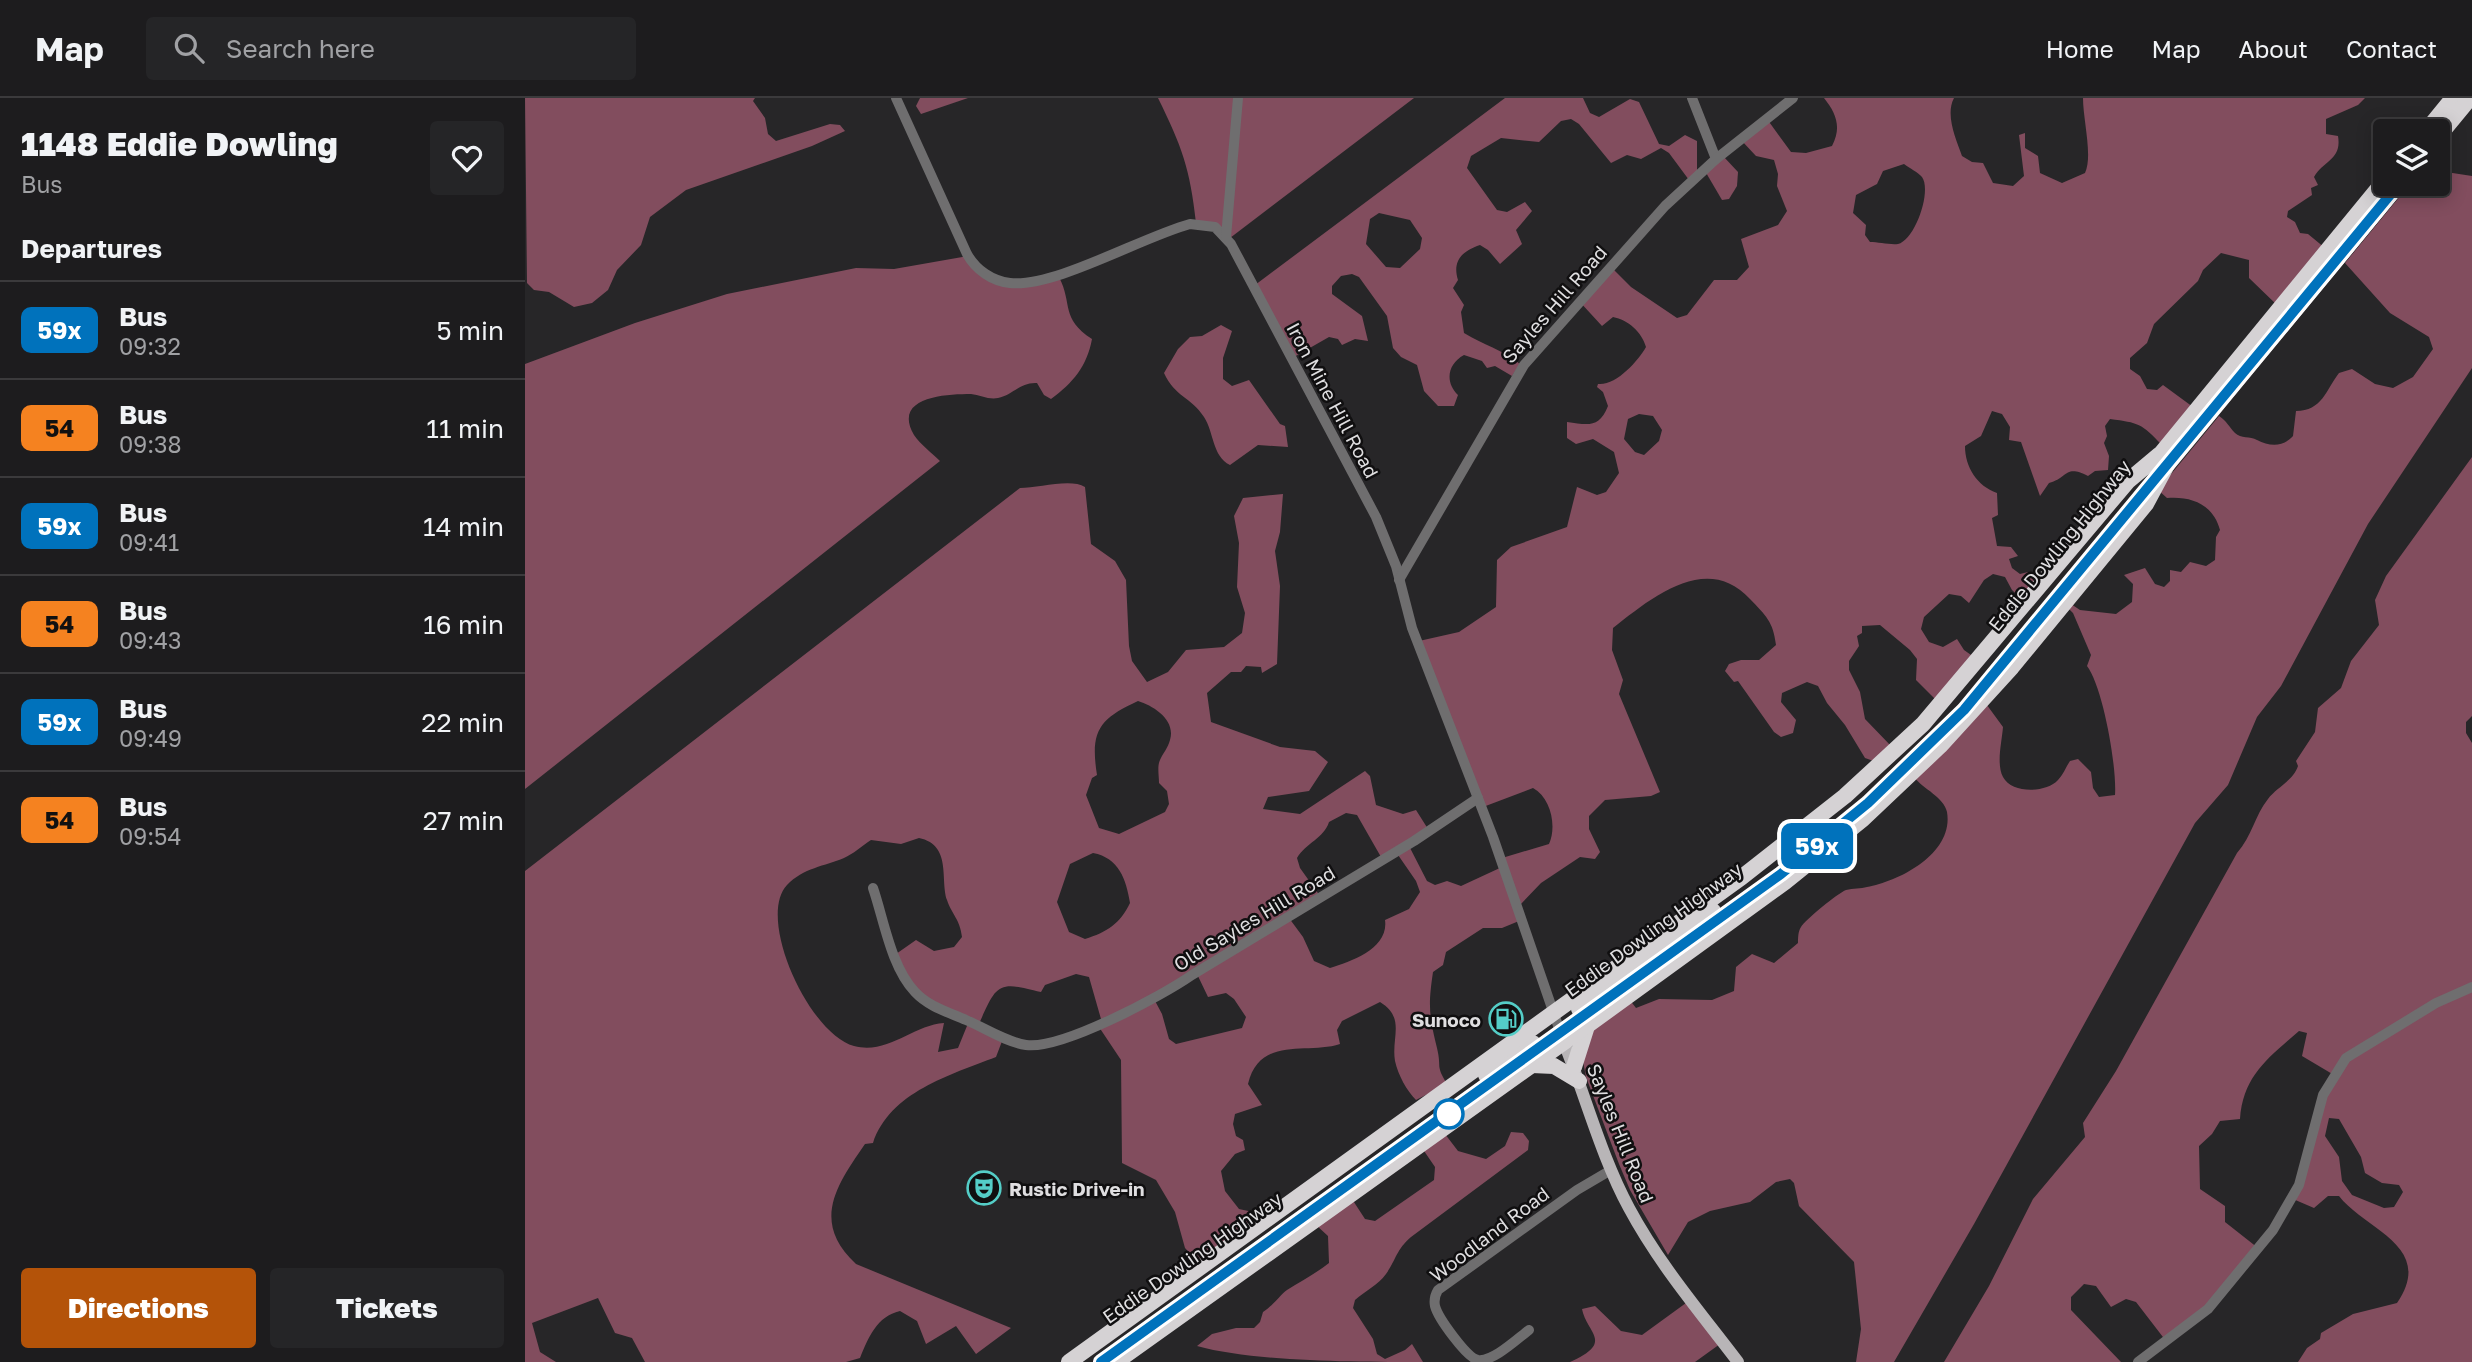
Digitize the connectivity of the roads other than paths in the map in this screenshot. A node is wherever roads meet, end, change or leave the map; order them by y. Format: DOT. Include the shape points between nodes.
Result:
graph roads {
  1 [pos="896,98"];
  2 [pos="1238,98"];
  3 [pos="1692,98"];
  4 [pos="1793,98"];
  5 [pos="2453,98"];
  6 [pos="2470,98"];
  7 [pos="2472,107"];
  8 [pos="2436,119"];
  9 [pos="2450,123"];
  10 [pos="2450,127"];
  11 [pos="1716,159"];
  12 [pos="2373,195"];
  13 [pos="2389,196"];
  14 [pos="1226,237"];
  15 [pos="2164,459"];
  16 [pos="1399,580"];
  17 [pos="1478,798"];
  18 [pos="873,888"];
  19 [pos="2472,987"];
  20 [pos="1554,1013"];
  21 [pos="1584,1017"];
  22 [pos="1564,1042"];
  23 [pos="1534,1053"];
  24 [pos="1576,1074"];
  25 [pos="1611,1170"];
  26 [pos="1529,1330"];
  27 [pos="1069,1362"];
  28 [pos="1079,1362"];
  29 [pos="1101,1362"];
  30 [pos="1116,1362"];
  31 [pos="1738,1362"];
  32 [pos="2138,1362"];
  1 -- 14 [label="street" via="967,254 994,279 1012,284 1041,281 1190,224 1215,227"];
  2 -- 14 [label="street"];
  3 -- 11 [label="street"];
  4 -- 11 [label="street, Sayles Hill Road"];
  5 -- 8 [label="highway"];
  6 -- 9 [label="highway"];
  7 -- 10 [label="highway"];
  11 -- 16 [label="street, Sayles Hill Road" via="1665,206 1524,365"];
  12 -- 15 [label="highway, Eddie Dowling Highway"];
  13 -- 15 [label="highway, Eddie Dowling Highway"];
  14 -- 16 [label="street, Iron Mine Hill Road" via="1376,517"];
  15 -- 20 [label="highway" via="2127,481 1950,695 1881,765 1768,858"];
  15 -- 21 [label="highway, Eddie Dowling Highway" via="1983,689 1906,768 1806,854"];
  16 -- 17 [label="street, Iron Mine Hill Road" via="1412,628"];
  17 -- 18 [label="street, Old Sayles Hill Road" via="1163,996 1097,1025 1037,1044 1017,1042 935,1007 915,992 900,967"];
  17 -- 20 [label="street, Iron Mine Hill Road"];
  19 -- 32 [label="street" via="2436,1003 2346,1058 2323,1095 2299,1185 2273,1230 2208,1309"];
  20 -- 22 [label="street, Sayles Hill Road"];
  20 -- 27 [label="highway"];
  21 -- 22 [label="highway"];
  21 -- 23 [label="highway, Eddie Dowling Highway, bridge"];
  21 -- 24 [label="highway"];
  22 -- 23 [label="highway"];
  22 -- 24 [label="main road, Sayles Hill Road"];
  23 -- 24 [label="highway"];
  23 -- 28 [label="highway, Eddie Dowling Highway"];
  23 -- 29 [label="highway, Eddie Dowling Highway"];
  23 -- 30 [label="highway"];
  24 -- 25 [label="main road, Sayles Hill Road"];
  25 -- 26 [label="street, Woodland Road" via="1577,1189 1438,1290 1435,1297 1441,1318 1467,1354 1478,1360 1487,1360"];
  25 -- 31 [label="main road, Sayles Hill Road" via="1666,1269"];
}
